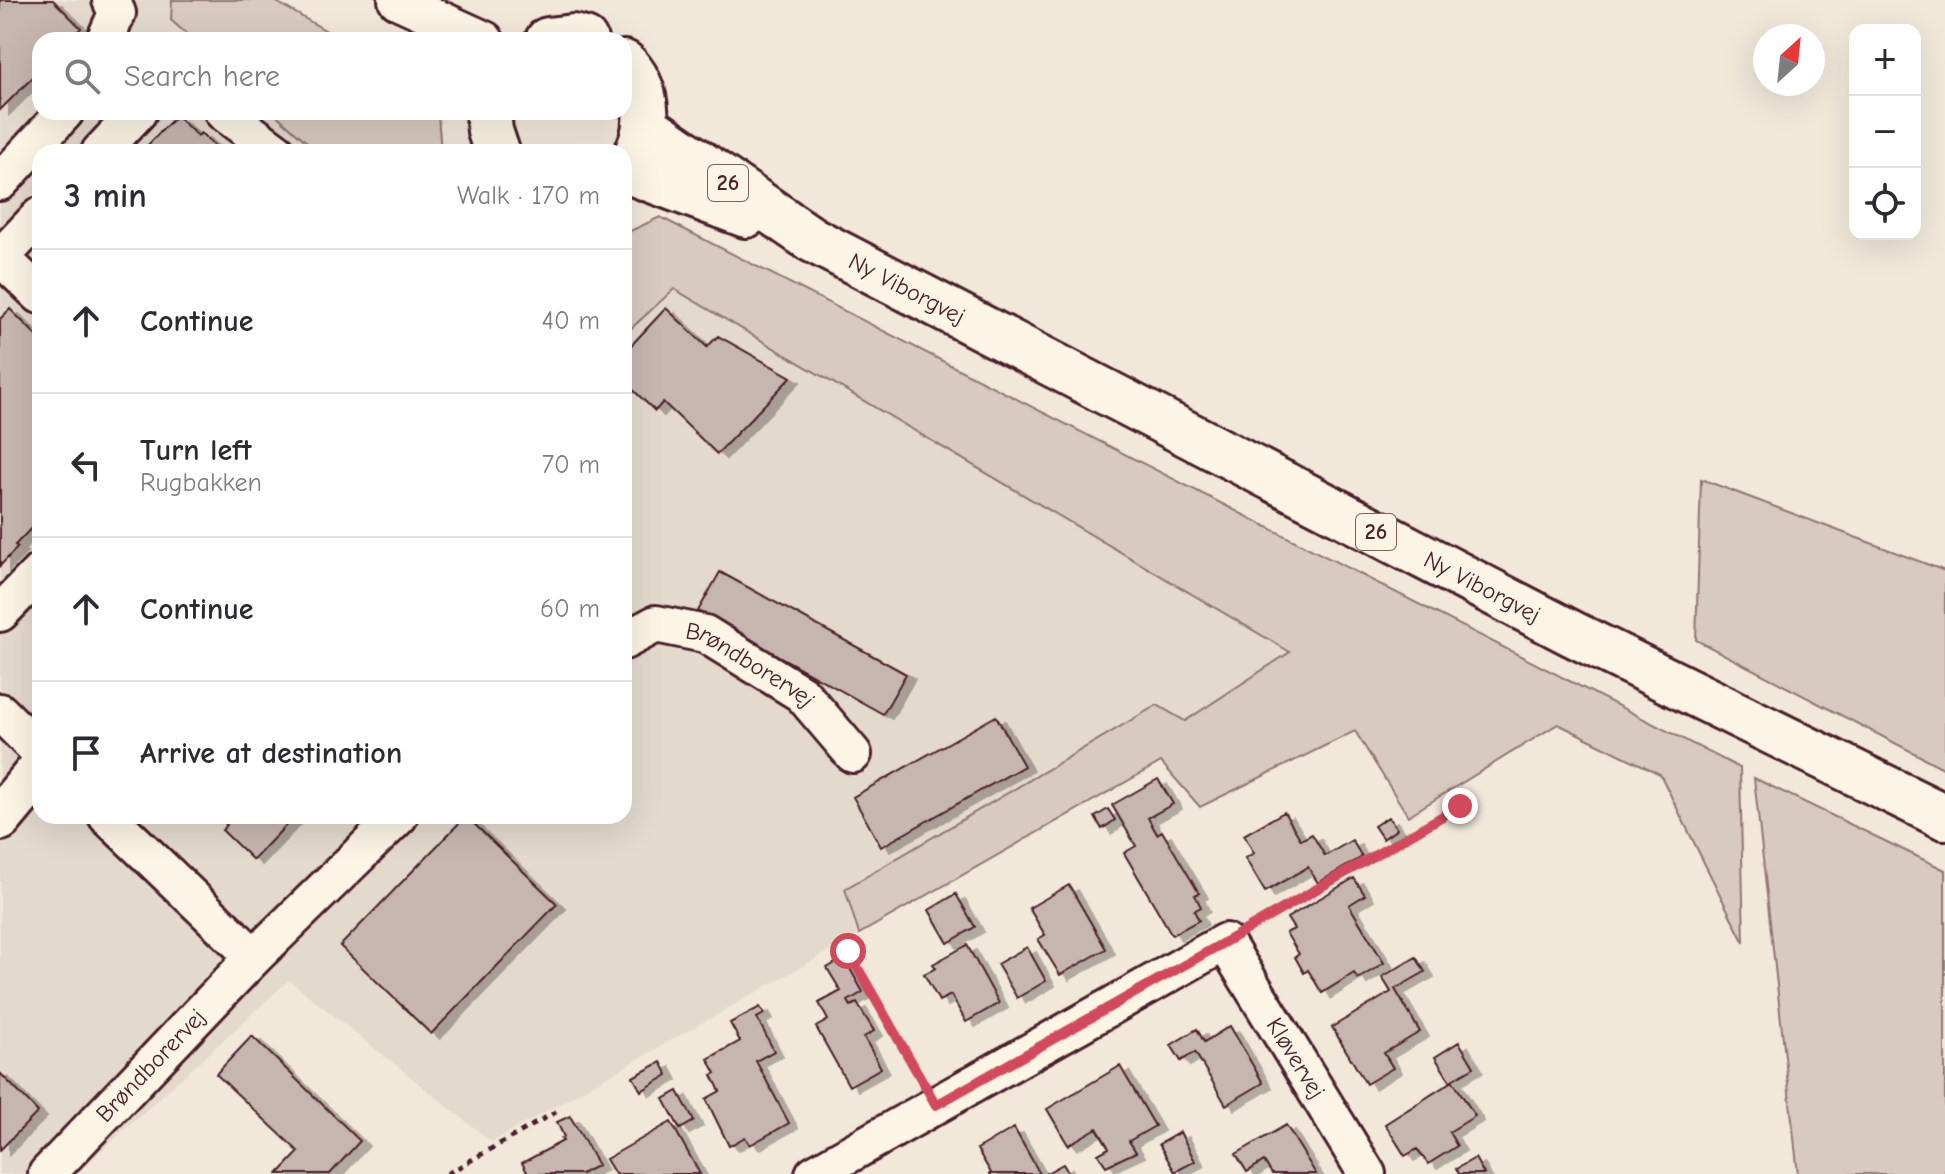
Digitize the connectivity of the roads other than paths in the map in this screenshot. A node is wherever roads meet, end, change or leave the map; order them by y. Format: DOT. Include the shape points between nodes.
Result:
graph roads {
  1 [pos="111,0"];
  2 [pos="373,0"];
  3 [pos="397,0"];
  4 [pos="109,32"];
  5 [pos="415,32"];
  6 [pos="467,32"];
  7 [pos="632,70"];
  8 [pos="58,120"];
  9 [pos="130,120"];
  10 [pos="234,120"];
  11 [pos="489,120"];
  12 [pos="646,126"];
  13 [pos="35,144"];
  14 [pos="108,144"];
  15 [pos="266,144"];
  16 [pos="494,144"];
  17 [pos="32,148"];
  18 [pos="632,160"];
  19 [pos="632,174"];
  20 [pos="0,182"];
  21 [pos="32,224"];
  22 [pos="811,239"];
  23 [pos="0,258"];
  24 [pos="32,288"];
  25 [pos="32,580"];
  26 [pos="0,613"];
  27 [pos="632,637"];
  28 [pos="0,712"];
  29 [pos="32,744"];
  30 [pos="853,754"];
  31 [pos="32,780"];
  32 [pos="1945,817"];
  33 [pos="0,818"];
  34 [pos="115,824"];
  35 [pos="391,824"];
  36 [pos="254,957"];
  37 [pos="47,1174"];
  38 [pos="814,1174"];
  39 [pos="1367,1174"];
  1 -- 4 [label="street" via="117,13"];
  2 -- 5 [label="street"];
  3 -- 6 [label="street"];
  7 -- 12 [label="main road" via="644,97"];
  8 -- 13 [label="street"];
  9 -- 14 [label="street"];
  10 -- 15 [label="street"];
  11 -- 16 [label="main road"];
  12 -- 18 [label="main road, 26"];
  12 -- 22 [label="main road, Ny Viborgvej / 26"];
  17 -- 20 [label="street"];
  19 -- 22 [label="main road, Ny Viborgvej / 26"];
  21 -- 23 [label="street"];
  22 -- 32 [label="main road, Ny Viborgvej / 26" via="1573,634"];
  23 -- 24 [label="street"];
  25 -- 26 [label="street"];
  27 -- 30 [label="street, Brøndborervej" via="656,624 705,634 802,694"];
  28 -- 29 [label="street"];
  31 -- 33 [label="main road"];
  34 -- 36 [label="street"];
  35 -- 36 [label="street, Brøndborervej"];
  36 -- 37 [label="street, Brøndborervej"];
  38 -- 39 [label="street, Kløvervej" via="1225,942"];
}
